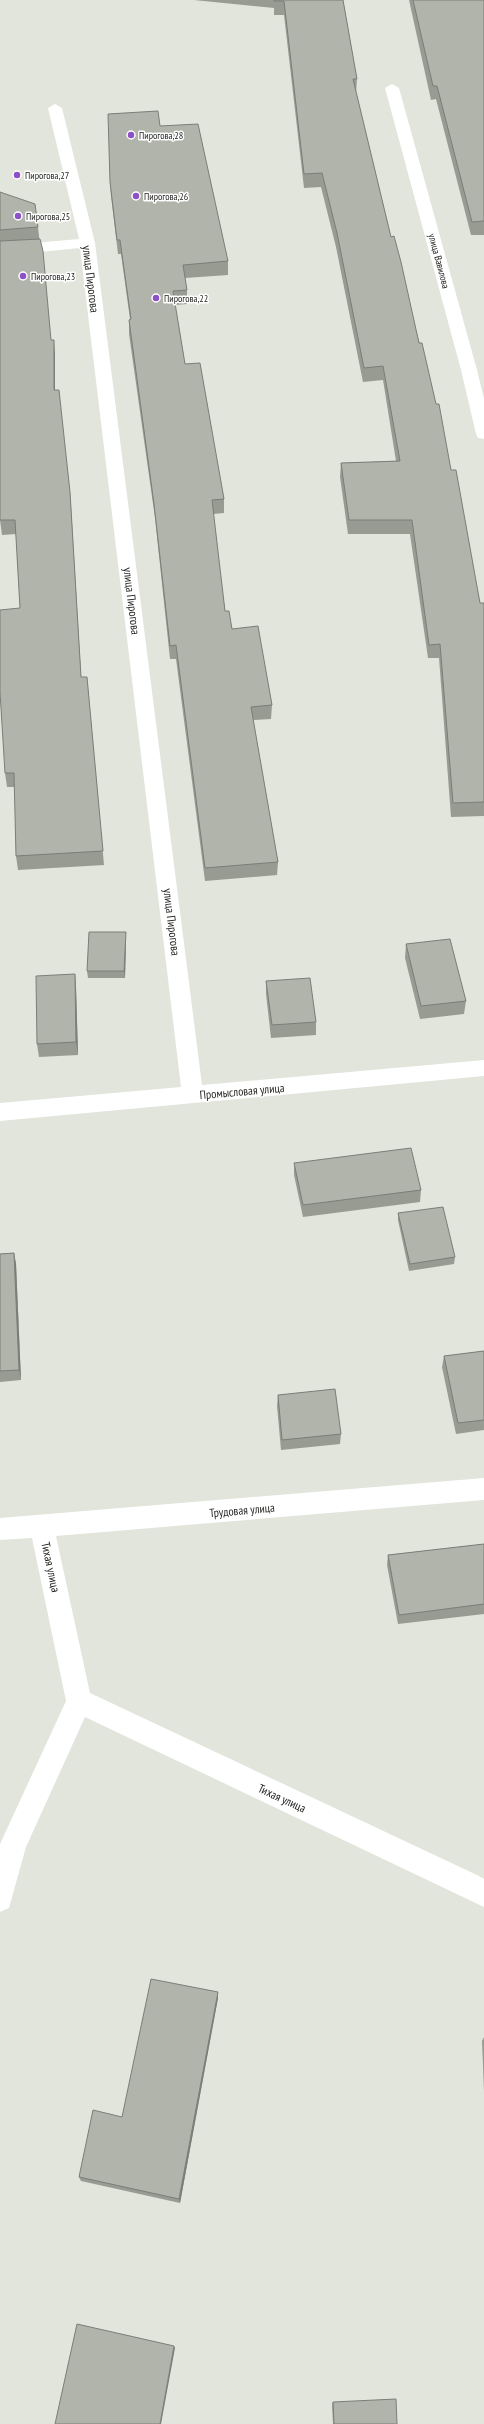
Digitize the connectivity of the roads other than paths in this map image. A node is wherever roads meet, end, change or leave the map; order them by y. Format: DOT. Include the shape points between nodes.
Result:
graph roads {
  1 [pos="392,88"];
  2 [pos="55,108"];
  3 [pos="87,243"];
  4 [pos="0,251"];
  5 [pos="476,370"];
  6 [pos="484,434"];
  7 [pos="484,1068"];
  8 [pos="193,1096"];
  9 [pos="0,1112"];
  10 [pos="484,1489"];
  11 [pos="42,1528"];
  12 [pos="0,1529"];
  13 [pos="79,1701"];
  14 [pos="484,1894"];
  15 [pos="0,1899"];
  1 -- 5 [label="street, улица Вавилова"];
  2 -- 3 [label="street, улица Пирогова"];
  3 -- 4 [label="street"];
  3 -- 8 [label="street, улица Пирогова"];
  5 -- 6 [label="street, улица Вавилова"];
  7 -- 8 [label="street, Промысловая улица"];
  8 -- 9 [label="street, Промысловая улица"];
  10 -- 11 [label="street, Трудовая улица"];
  11 -- 12 [label="street, Трудовая улица"];
  11 -- 13 [label="street, Тихая улица"];
  13 -- 14 [label="street, Тихая улица" via="468,1884"];
  13 -- 15 [label="street" via="13,1845"];
}
